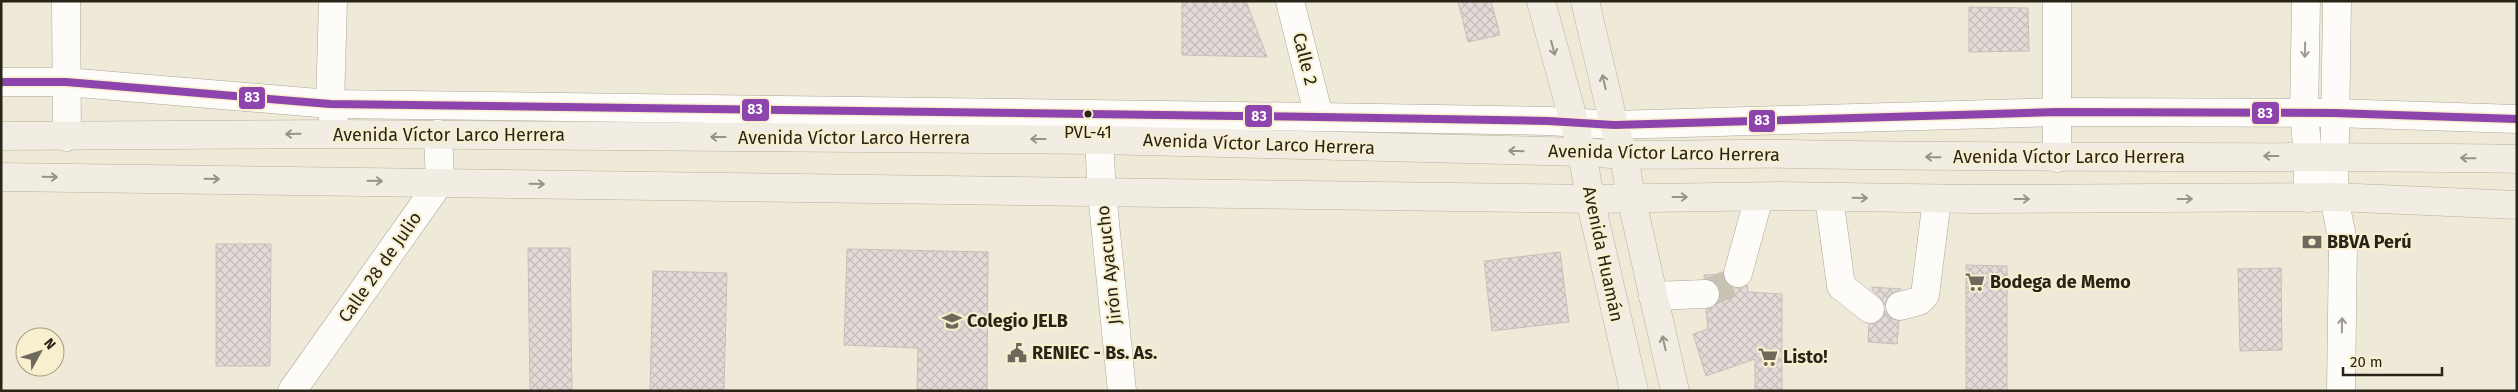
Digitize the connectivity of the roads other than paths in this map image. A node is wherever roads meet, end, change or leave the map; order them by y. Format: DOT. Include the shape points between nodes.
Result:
graph roads {
  1 [pos="66,1"];
  2 [pos="333,1"];
  3 [pos="1290,1"];
  4 [pos="1541,1"];
  5 [pos="1585,1"];
  6 [pos="2057,1"];
  7 [pos="2306,1"];
  8 [pos="2337,1"];
  9 [pos="1,82"];
  10 [pos="66,82"];
  11 [pos="330,104"];
  12 [pos="2057,112"];
  13 [pos="2304,113"];
  14 [pos="2334,113"];
  15 [pos="1320,117"];
  16 [pos="2517,119"];
  17 [pos="1573,122"];
  18 [pos="1614,125"];
  19 [pos="336,134"];
  20 [pos="438,134"];
  21 [pos="1,136"];
  22 [pos="67,137"];
  23 [pos="1099,140"];
  24 [pos="1582,152"];
  25 [pos="1782,154"];
  26 [pos="1624,156"];
  27 [pos="2321,156"];
  28 [pos="1974,158"];
  29 [pos="2057,158"];
  30 [pos="2517,159"];
  31 [pos="1,177"];
  32 [pos="440,182"];
  33 [pos="1102,194"];
  34 [pos="1770,196"];
  35 [pos="1631,197"];
  36 [pos="1830,197"];
  37 [pos="2321,198"];
  38 [pos="1590,199"];
  39 [pos="1937,199"];
  40 [pos="1973,199"];
  41 [pos="2517,205"];
  42 [pos="1738,273"];
  43 [pos="1705,294"];
  44 [pos="1653,296"];
  45 [pos="1900,306"];
  46 [pos="1870,309"];
  47 [pos="292,391"];
  48 [pos="1122,391"];
  49 [pos="1634,391"];
  50 [pos="1675,391"];
  51 [pos="2341,391"];
  1 -- 10 [label="street"];
  2 -- 11 [label="street"];
  3 -- 15 [label="street, Calle 2"];
  4 -- 17 [label="main road, Avenida Huamán, one-way"];
  18 -- 5 [label="main road, one-way"];
  6 -- 12 [label="street"];
  7 -- 13 [label="street, one-way"];
  8 -- 14 [label="street"];
  9 -- 10 [label="street, Avenida Víctor Larco Herrera"];
  10 -- 11 [label="street, Avenida Víctor Larco Herrera"];
  10 -- 22 [label="street"];
  11 -- 15 [label="street, Avenida Víctor Larco Herrera"];
  11 -- 19 [label="street"];
  12 -- 13 [label="street, Avenida Víctor Larco Herrera"];
  12 -- 18 [label="street, Avenida Víctor Larco Herrera"];
  12 -- 29 [label="street"];
  13 -- 14 [label="street, Avenida Víctor Larco Herrera"];
  13 -- 27 [label="street"];
  14 -- 16 [label="street, Avenida Víctor Larco Herrera"];
  14 -- 27 [label="street"];
  15 -- 17 [label="street, Avenida Víctor Larco Herrera"];
  17 -- 18 [label="street, Avenida Víctor Larco Herrera"];
  17 -- 24 [label="main road, Avenida Huamán"];
  18 -- 26 [label="main road"];
  19 -- 20 [label="main road, Avenida Víctor Larco Herrera"];
  19 -- 22 [label="main road, Avenida Víctor Larco Herrera, one-way"];
  23 -- 20 [label="main road, Avenida Víctor Larco Herrera, one-way"];
  20 -- 32 [label="street"];
  21 -- 22 [label="main road, Avenida Víctor Larco Herrera"];
  24 -- 23 [label="main road, Avenida Víctor Larco Herrera, one-way"];
  23 -- 33 [label="street, Jirón Ayacucho"];
  24 -- 26 [label="main road, Avenida Víctor Larco Herrera"];
  24 -- 38 [label="main road, Avenida Huamán"];
  25 -- 26 [label="main road, Avenida Víctor Larco Herrera"];
  28 -- 25 [label="main road, Avenida Víctor Larco Herrera, one-way"];
  25 -- 34 [label="main road"];
  26 -- 35 [label="main road"];
  27 -- 29 [label="main road, Avenida Víctor Larco Herrera, one-way"];
  30 -- 27 [label="main road, Avenida Víctor Larco Herrera, one-way"];
  27 -- 37 [label="street"];
  28 -- 29 [label="main road, Avenida Víctor Larco Herrera"];
  28 -- 40 [label="main road"];
  31 -- 32 [label="main road, one-way"];
  32 -- 33 [label="main road, one-way"];
  32 -- 47 [label="street, Calle 28 de Julio"];
  33 -- 38 [label="main road"];
  33 -- 48 [label="street, Jirón Ayacucho"];
  35 -- 34 [label="main road, one-way"];
  34 -- 36 [label="main road"];
  34 -- 42 [label="street"];
  35 -- 38 [label="main road"];
  35 -- 44 [label="main road"];
  36 -- 39 [label="main road, one-way"];
  36 -- 46 [label="street" via="1841,286"];
  40 -- 37 [label="main road, one-way"];
  37 -- 41 [label="main road"];
  51 -- 37 [label="street, one-way" via="2343,242"];
  38 -- 49 [label="main road, Avenida Huamán"];
  39 -- 40 [label="main road"];
  39 -- 45 [label="street" via="1926,295 1919,301"];
  43 -- 44 [label="street"];
  50 -- 44 [label="main road, one-way"];
}
